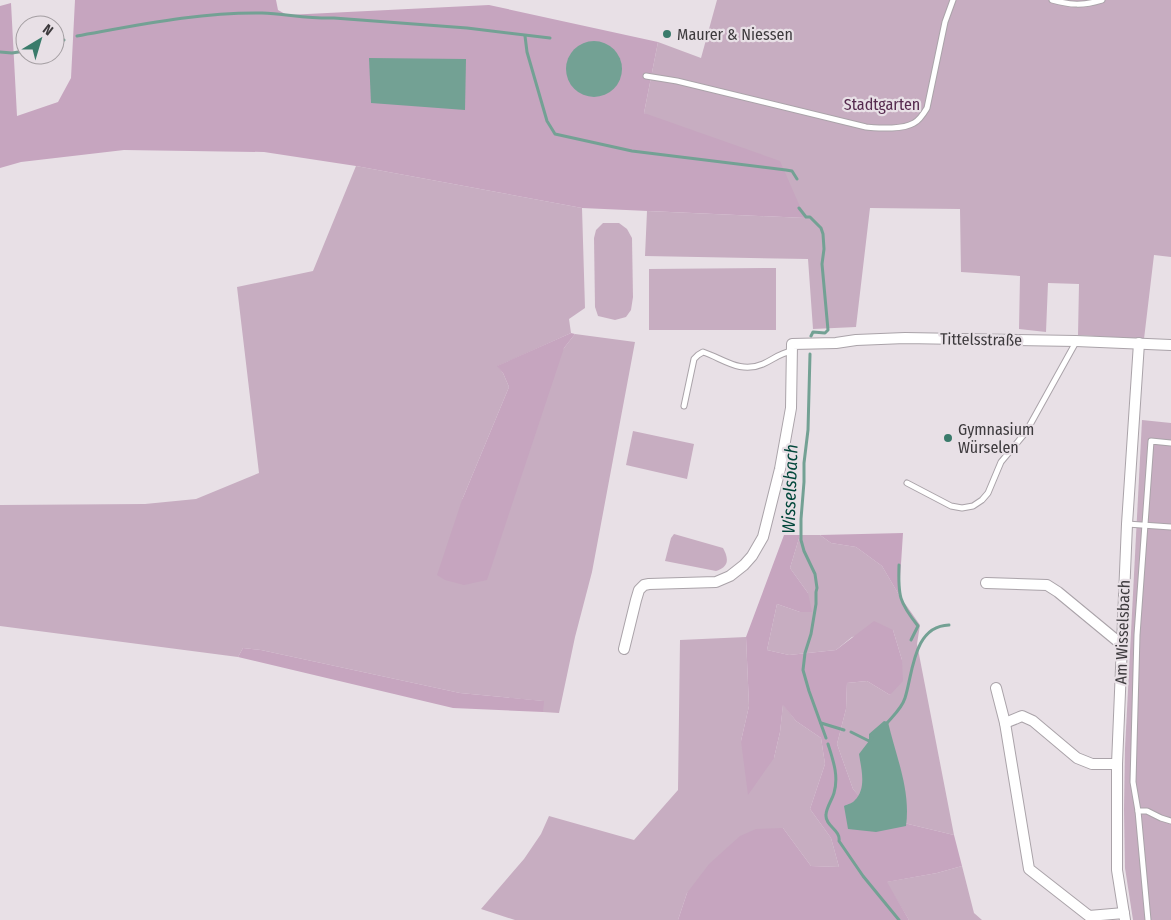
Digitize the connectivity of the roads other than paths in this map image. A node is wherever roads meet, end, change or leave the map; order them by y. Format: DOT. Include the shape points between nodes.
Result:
graph roads {
  1 [pos="954,0"];
  2 [pos="1052,0"];
  3 [pos="1102,0"];
  4 [pos="646,76"];
  5 [pos="1076,341"];
  6 [pos="1139,343"];
  7 [pos="1171,345"];
  8 [pos="792,347"];
  9 [pos="684,406"];
  10 [pos="1171,443"];
  11 [pos="908,483"];
  12 [pos="1127,524"];
  13 [pos="1145,525"];
  14 [pos="1171,527"];
  15 [pos="986,583"];
  16 [pos="1122,644"];
  17 [pos="624,649"];
  18 [pos="996,688"];
  19 [pos="1005,723"];
  20 [pos="1117,764"];
  21 [pos="1138,811"];
  22 [pos="1171,820"];
  23 [pos="1124,916"];
  24 [pos="1148,920"];
  1 -- 4 [label="lane" via="945,22 927,108 914,124 893,129 866,128"];
  2 -- 3 [label="lane" via="1080,5"];
  5 -- 6 [label="street, Tittelsstraße"];
  5 -- 8 [label="street, Tittelsstraße" via="905,338"];
  5 -- 11 [label="lane" via="1026,432 1001,462 982,500 973,506 950,506"];
  6 -- 7 [label="street, Tittelsstraße"];
  6 -- 12 [label="street, Am Wisselsbach"];
  8 -- 9 [label="lane" via="761,365 748,368 703,352 694,359"];
  8 -- 17 [label="street" via="791,408 780,469 762,537 752,556 744,566 716,582 644,585 636,600"];
  10 -- 13 [label="lane" via="1151,441"];
  12 -- 13 [label="lane"];
  12 -- 16 [label="street, Am Wisselsbach"];
  13 -- 14 [label="lane"];
  13 -- 21 [label="lane" via="1134,730 1133,782"];
  15 -- 16 [label="street" via="1047,585"];
  16 -- 20 [label="street, Am Wisselsbach"];
  18 -- 19 [label="street"];
  19 -- 20 [label="street" via="1022,716 1033,721 1077,758 1092,764"];
  19 -- 23 [label="street" via="1029,869 1089,916"];
  20 -- 23 [label="street, Am Wisselsbach" via="1117,870"];
  21 -- 22 [label="lane"];
  21 -- 24 [label="lane"];
}
